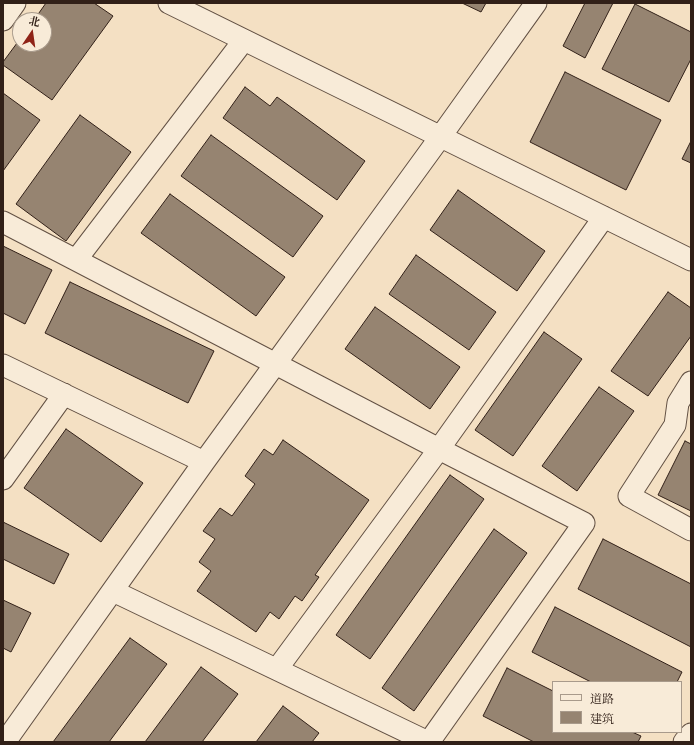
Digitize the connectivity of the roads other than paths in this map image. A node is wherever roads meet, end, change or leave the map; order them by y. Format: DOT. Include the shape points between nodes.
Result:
graph roads {
  1 [pos="15,3"];
  2 [pos="169,3"];
  3 [pos="536,3"];
  4 [pos="3,20"];
  5 [pos="244,40"];
  6 [pos="441,136"];
  7 [pos="604,217"];
  8 [pos="3,222"];
  9 [pos="76,260"];
  10 [pos="691,260"];
  11 [pos="276,364"];
  12 [pos="3,365"];
  13 [pos="691,382"];
  14 [pos="64,394"];
  15 [pos="439,449"];
  16 [pos="204,462"];
  17 [pos="3,479"];
  18 [pos="691,530"];
  19 [pos="112,591"];
  20 [pos="277,669"];
  21 [pos="691,734"];
  22 [pos="5,742"];
  23 [pos="429,742"];
  24 [pos="684,742"];
  1 -- 4 [label="street"];
  2 -- 5 [label="street"];
  3 -- 6 [label="street"];
  5 -- 6 [label="street"];
  5 -- 9 [label="street"];
  6 -- 7 [label="street"];
  6 -- 11 [label="street"];
  7 -- 10 [label="street"];
  7 -- 15 [label="street"];
  8 -- 9 [label="street"];
  9 -- 11 [label="street"];
  11 -- 15 [label="street"];
  11 -- 16 [label="street"];
  12 -- 14 [label="street"];
  13 -- 18 [label="street" via="678,403 675,425 629,496"];
  14 -- 16 [label="street"];
  14 -- 17 [label="street"];
  15 -- 20 [label="street"];
  15 -- 23 [label="street" via="584,523"];
  16 -- 19 [label="street"];
  19 -- 20 [label="street"];
  19 -- 22 [label="street"];
  20 -- 23 [label="street"];
  21 -- 24 [label="street"];
}
